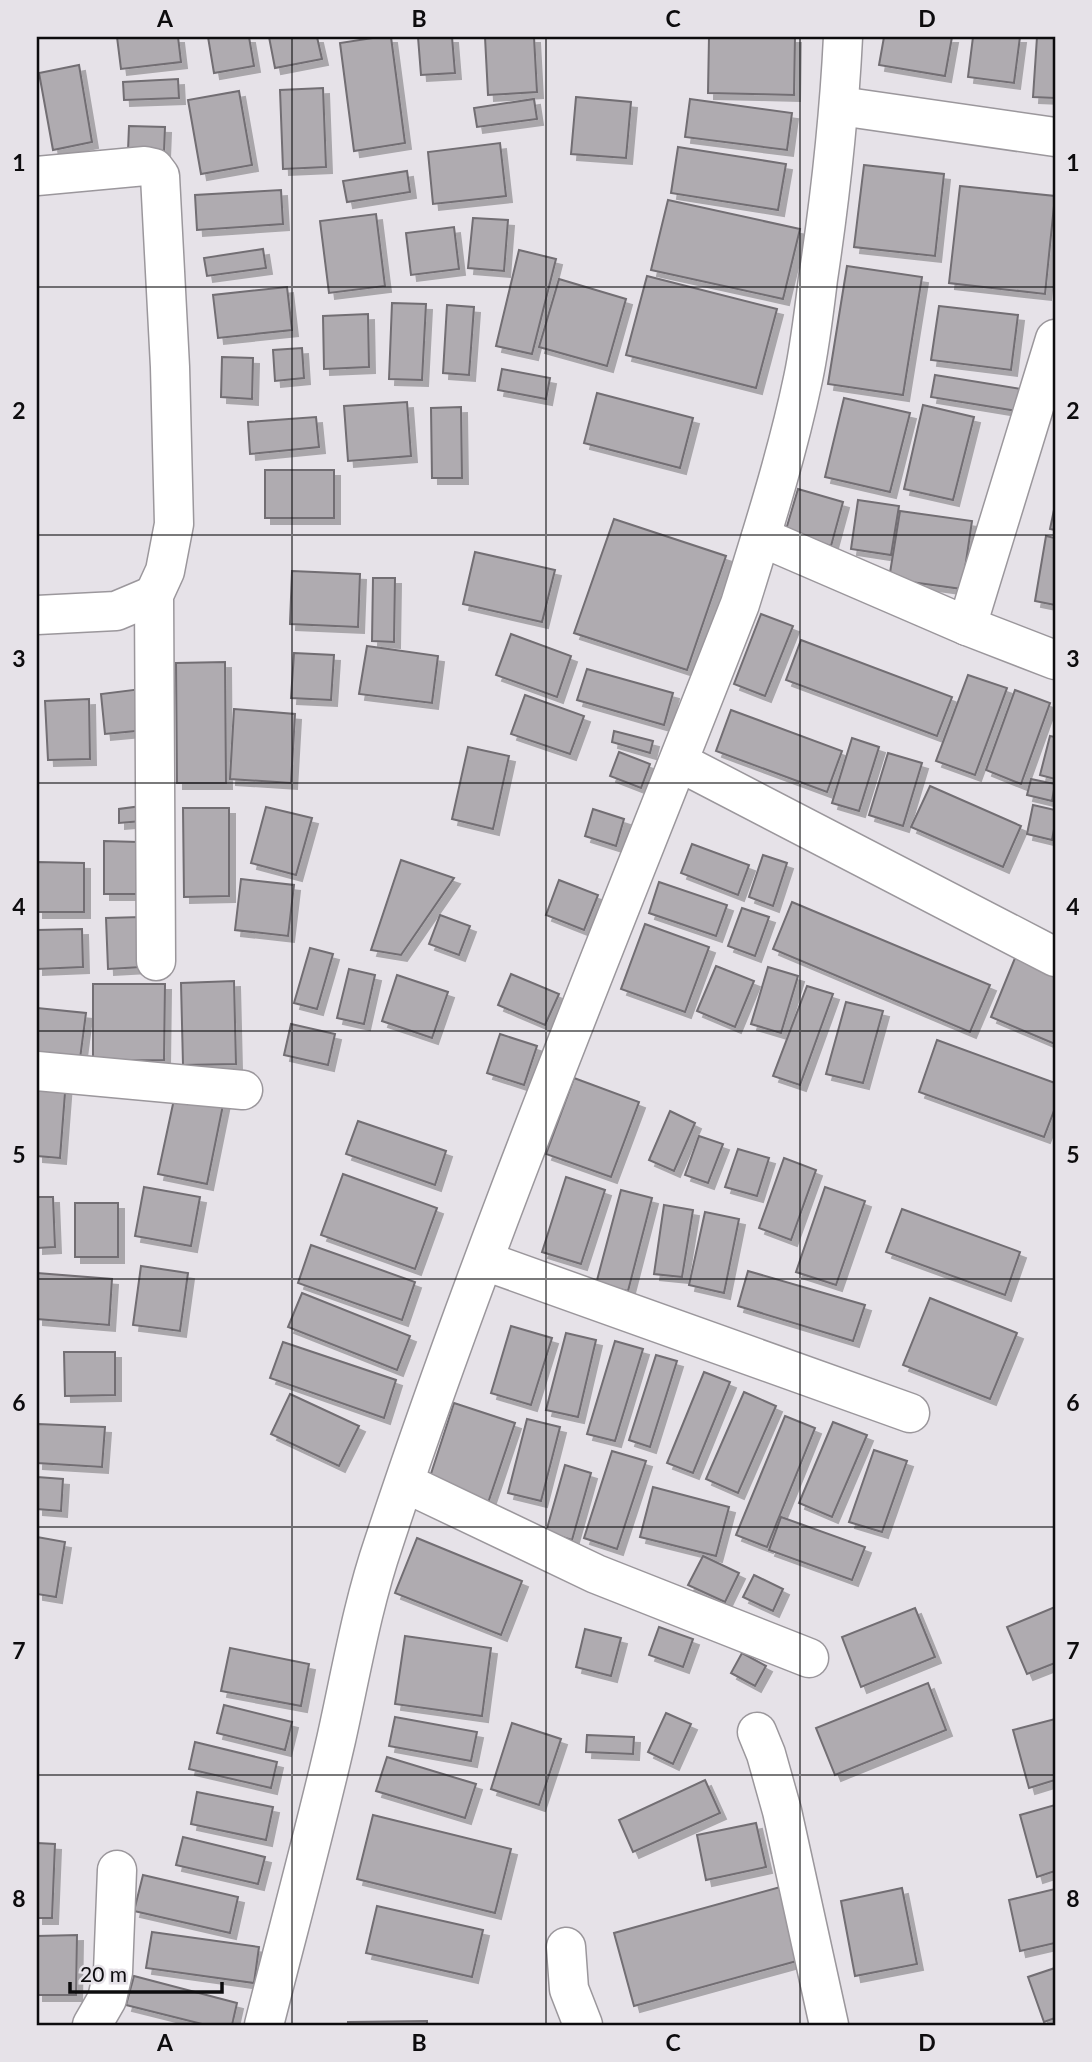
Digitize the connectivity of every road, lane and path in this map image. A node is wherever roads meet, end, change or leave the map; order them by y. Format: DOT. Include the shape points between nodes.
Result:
graph roads {
  1 [pos="843,37"];
  2 [pos="840,106"];
  3 [pos="1055,137"];
  4 [pos="37,176"];
  5 [pos="1055,339"];
  6 [pos="761,537"];
  7 [pos="154,595"];
  8 [pos="37,615"];
  9 [pos="967,626"];
  10 [pos="1055,660"];
  11 [pos="679,762"];
  12 [pos="1055,957"];
  13 [pos="156,961"];
  14 [pos="37,1071"];
  15 [pos="243,1090"];
  16 [pos="485,1261"];
  17 [pos="909,1413"];
  18 [pos="405,1483"];
  19 [pos="809,1658"];
  20 [pos="757,1732"];
  21 [pos="117,1870"];
  22 [pos="566,1947"];
  23 [pos="92,2025"];
  24 [pos="264,2025"];
  25 [pos="583,2025"];
  26 [pos="829,2025"];
  1 -- 2 [label="street"];
  2 -- 3 [label="street"];
  2 -- 6 [label="street" via="804,377"];
  4 -- 7 [label="street" via="145,166 160,176 174,524 165,571"];
  5 -- 9 [label="street"];
  6 -- 9 [label="street"];
  6 -- 11 [label="street"];
  7 -- 8 [label="street" via="116,611"];
  7 -- 13 [label="street"];
  9 -- 10 [label="street"];
  11 -- 12 [label="street"];
  11 -- 16 [label="street"];
  14 -- 15 [label="street"];
  16 -- 17 [label="street"];
  16 -- 18 [label="street"];
  18 -- 19 [label="street" via="597,1574"];
  18 -- 24 [label="street" via="367,1595"];
  20 -- 26 [label="street" via="782,1811"];
  21 -- 23 [label="street" via="113,1972 107,1999"];
  22 -- 25 [label="street" via="569,1989"];
}
